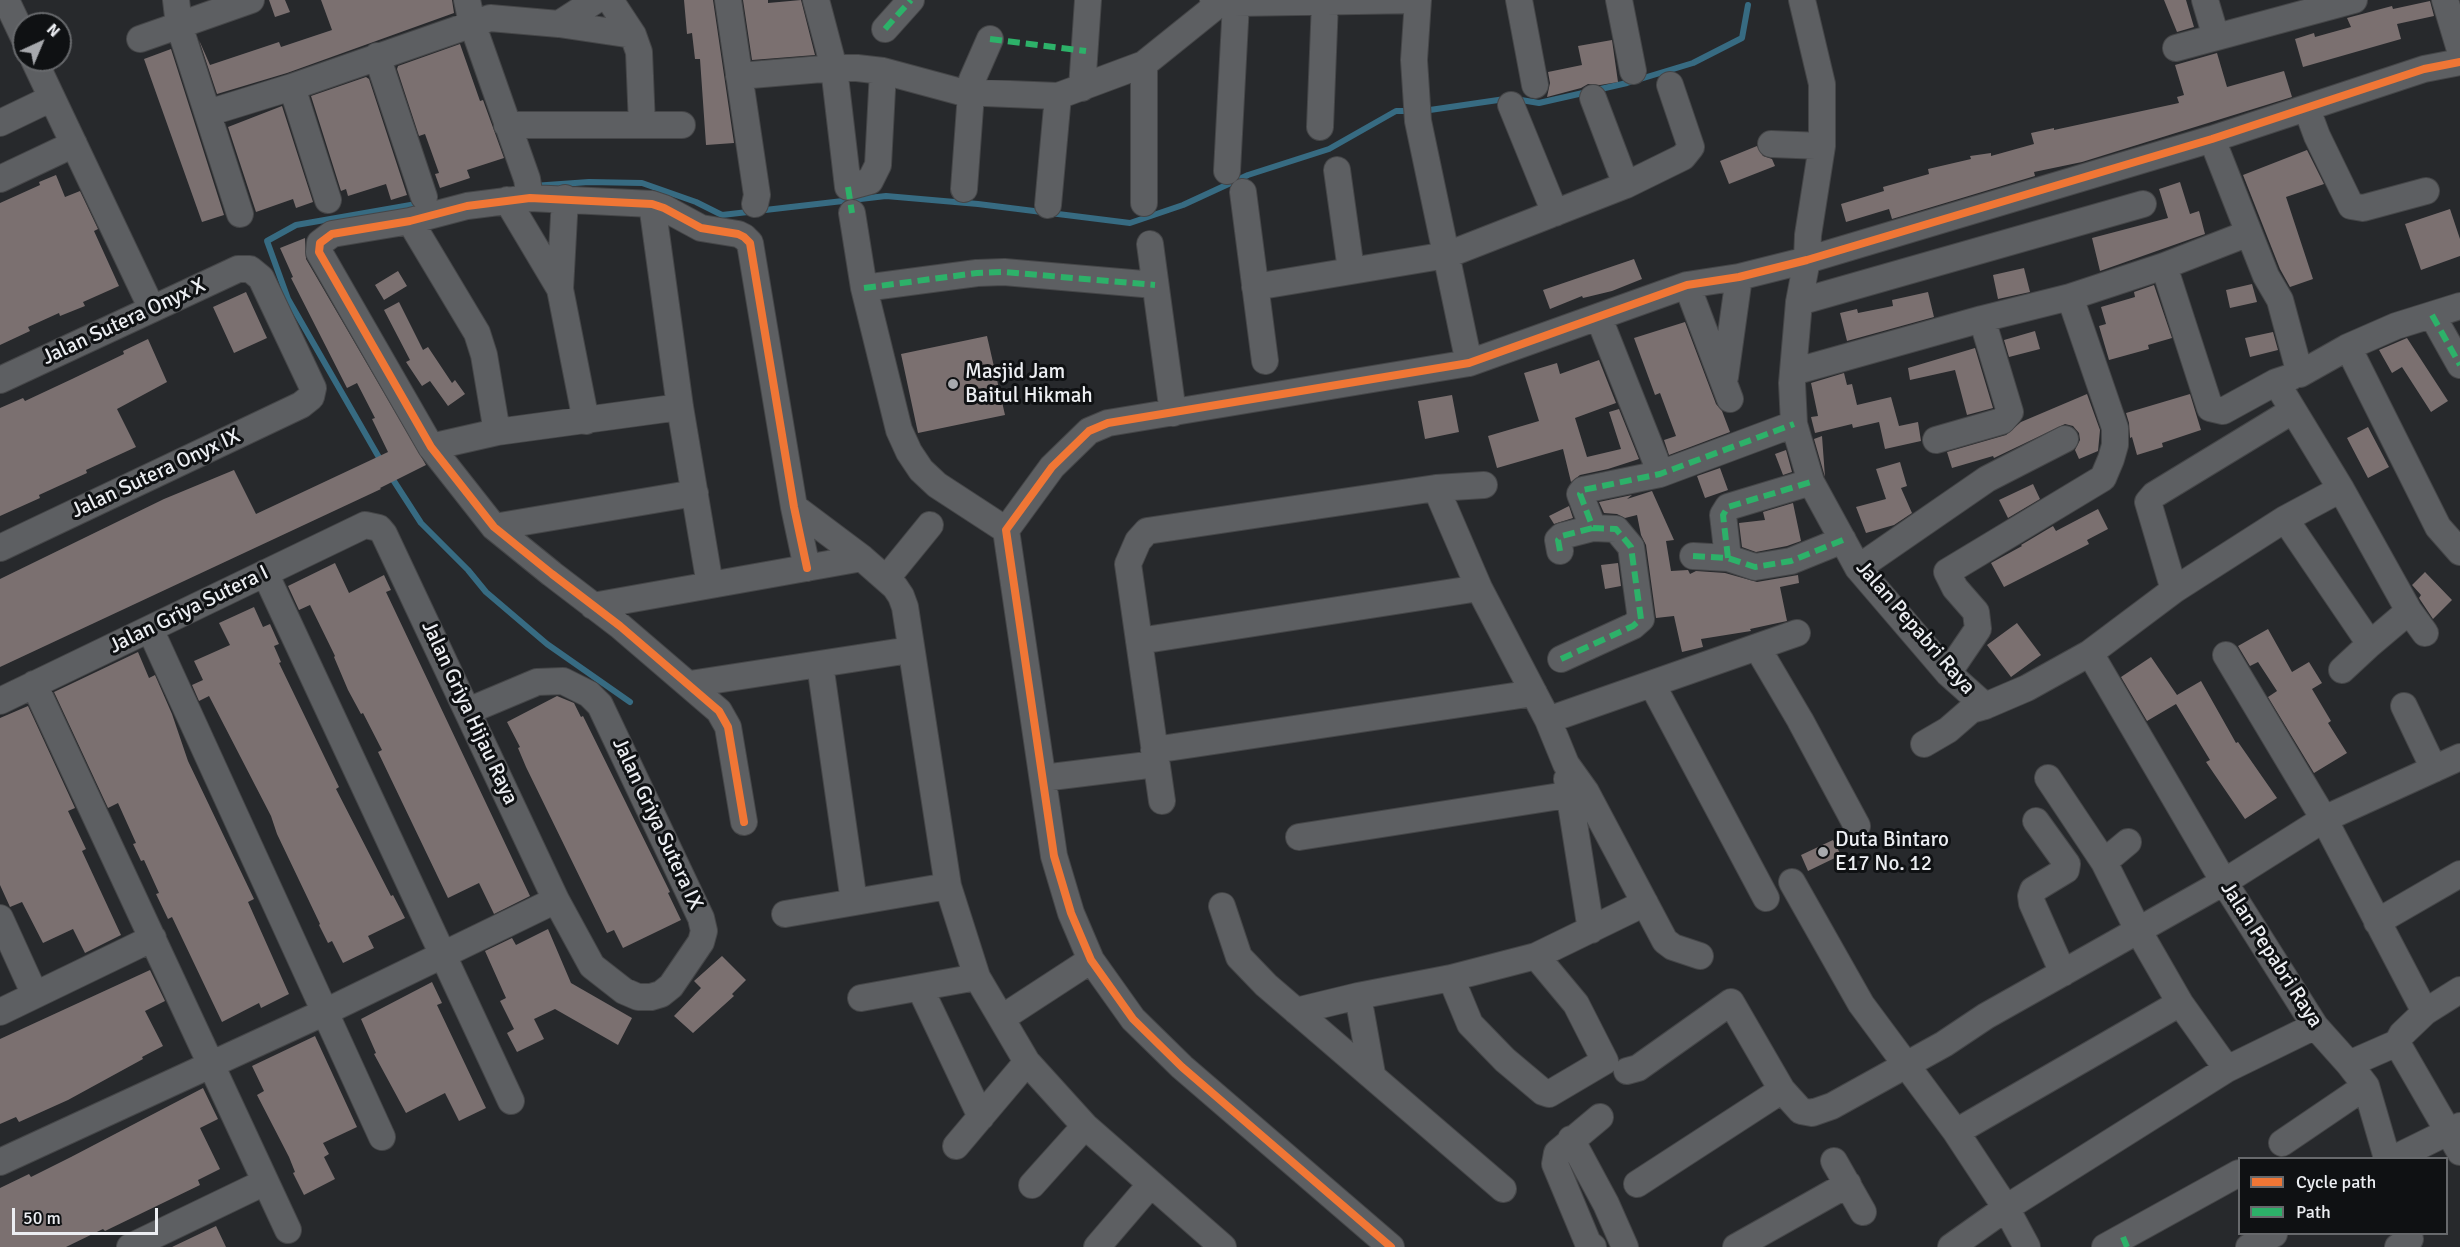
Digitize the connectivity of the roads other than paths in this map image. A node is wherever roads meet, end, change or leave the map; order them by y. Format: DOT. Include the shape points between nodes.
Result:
graph roads {
  1 [pos="176,0"];
  2 [pos="251,0"];
  3 [pos="596,0"];
  4 [pos="610,0"];
  5 [pos="728,0"];
  6 [pos="816,0"];
  7 [pos="911,0"];
  8 [pos="1088,0"];
  9 [pos="1418,0"];
  10 [pos="1519,0"];
  11 [pos="1619,0"];
  12 [pos="2205,0"];
  13 [pos="2354,0"];
  14 [pos="2445,0"];
  15 [pos="1238,1"];
  16 [pos="1325,2"];
  17 [pos="2307,6"];
  18 [pos="470,11"];
  19 [pos="1805,11"];
  20 [pos="559,24"];
  21 [pos="179,25"];
  22 [pos="885,29"];
  23 [pos="633,35"];
  24 [pos="2216,37"];
  25 [pos="140,39"];
  26 [pos="990,39"];
  27 [pos="2176,48"];
  28 [pos="2460,50"];
  29 [pos="376,56"];
  30 [pos="2460,62"];
  31 [pos="1144,64"];
  32 [pos="834,68"];
  33 [pos="883,71"];
  34 [pos="1633,71"];
  35 [pos="40,72"];
  36 [pos="739,76"];
  37 [pos="1535,85"];
  38 [pos="1670,85"];
  39 [pos="292,87"];
  40 [pos="1070,92"];
  41 [pos="971,93"];
  42 [pos="52,98"];
  43 [pos="1593,98"];
  44 [pos="1511,105"];
  45 [pos="2307,109"];
  46 [pos="208,113"];
  47 [pos="0,123"];
  48 [pos="507,125"];
  49 [pos="642,125"];
  50 [pos="682,125"];
  51 [pos="1320,127"];
  52 [pos="2212,139"];
  53 [pos="74,144"];
  54 [pos="1771,144"];
  55 [pos="1822,146"];
  56 [pos="1337,170"];
  57 [pos="1227,171"];
  58 [pos="0,179"];
  59 [pos="1626,185"];
  60 [pos="964,189"];
  61 [pos="2426,191"];
  62 [pos="1244,192"];
  63 [pos="523,193"];
  64 [pos="424,197"];
  65 [pos="565,198"];
  66 [pos="328,200"];
  67 [pos="1144,203"];
  68 [pos="652,204"];
  69 [pos="755,204"];
  70 [pos="2143,204"];
  71 [pos="1048,205"];
  72 [pos="852,213"];
  73 [pos="1555,213"];
  74 [pos="240,214"];
  75 [pos="410,221"];
  76 [pos="2249,233"];
  77 [pos="1150,244"];
  78 [pos="1447,255"];
  79 [pos="1807,260"];
  80 [pos="2164,266"];
  81 [pos="1351,270"];
  82 [pos="1739,277"];
  83 [pos="1155,285"];
  84 [pos="1687,285"];
  85 [pos="1255,287"];
  86 [pos="864,288"];
  87 [pos="560,289"];
  88 [pos="2070,297"];
  89 [pos="1799,302"];
  90 [pos="2460,306"];
  91 [pos="152,309"];
  92 [pos="2432,315"];
  93 [pos="1599,318"];
  94 [pos="1982,318"];
  95 [pos="2348,347"];
  96 [pos="1265,361"];
  97 [pos="1469,363"];
  98 [pos="2460,365"];
  99 [pos="1793,372"];
  100 [pos="2288,378"];
  101 [pos="0,380"];
  102 [pos="311,397"];
  103 [pos="680,407"];
  104 [pos="2292,411"];
  105 [pos="1173,413"];
  106 [pos="586,421"];
  107 [pos="1794,424"];
  108 [pos="497,432"];
  109 [pos="2066,439"];
  110 [pos="1936,440"];
  111 [pos="431,447"];
  112 [pos="1655,459"];
  113 [pos="1811,482"];
  114 [pos="1484,485"];
  115 [pos="1436,488"];
  116 [pos="2341,489"];
  117 [pos="695,493"];
  118 [pos="794,507"];
  119 [pos="2285,519"];
  120 [pos="930,525"];
  121 [pos="494,527"];
  122 [pos="379,528"];
  123 [pos="1593,528"];
  124 [pos="1006,530"];
  125 [pos="1843,540"];
  126 [pos="0,548"];
  127 [pos="1560,551"];
  128 [pos="2460,552"];
  129 [pos="1693,556"];
  130 [pos="862,558"];
  131 [pos="1728,558"];
  132 [pos="807,568"];
  133 [pos="1858,568"];
  134 [pos="265,573"];
  135 [pos="886,579"];
  136 [pos="710,585"];
  137 [pos="1479,588"];
  138 [pos="2174,590"];
  139 [pos="593,606"];
  140 [pos="2409,611"];
  141 [pos="150,628"];
  142 [pos="1797,633"];
  143 [pos="2425,633"];
  144 [pos="1139,641"];
  145 [pos="2370,644"];
  146 [pos="1757,647"];
  147 [pos="910,650"];
  148 [pos="2090,653"];
  149 [pos="2226,655"];
  150 [pos="1561,659"];
  151 [pos="819,664"];
  152 [pos="2342,670"];
  153 [pos="1948,673"];
  154 [pos="34,684"];
  155 [pos="690,684"];
  156 [pos="1652,684"];
  157 [pos="1534,693"];
  158 [pos="0,701"];
  159 [pos="1985,706"];
  160 [pos="2404,706"];
  161 [pos="468,711"];
  162 [pos="1548,720"];
  163 [pos="1924,744"];
  164 [pos="1155,757"];
  165 [pos="2460,757"];
  166 [pos="2434,769"];
  167 [pos="1042,778"];
  168 [pos="2049,778"];
  169 [pos="1577,794"];
  170 [pos="1162,801"];
  171 [pos="2324,819"];
  172 [pos="2037,821"];
  173 [pos="744,822"];
  174 [pos="1857,826"];
  175 [pos="1299,837"];
  176 [pos="2128,842"];
  177 [pos="2104,862"];
  178 [pos="2460,874"];
  179 [pos="1792,882"];
  180 [pos="2224,882"];
  181 [pos="948,886"];
  182 [pos="1766,898"];
  183 [pos="556,900"];
  184 [pos="854,902"];
  185 [pos="1645,903"];
  186 [pos="1222,906"];
  187 [pos="785,914"];
  188 [pos="0,918"];
  189 [pos="2377,922"];
  190 [pos="1591,930"];
  191 [pos="2138,930"];
  192 [pos="153,938"];
  193 [pos="442,956"];
  194 [pos="1536,956"];
  195 [pos="1700,956"];
  196 [pos="1091,960"];
  197 [pos="2063,973"];
  198 [pos="976,977"];
  199 [pos="1451,978"];
  200 [pos="920,988"];
  201 [pos="2460,990"];
  202 [pos="35,995"];
  203 [pos="1358,996"];
  204 [pos="861,998"];
  205 [pos="2180,1003"];
  206 [pos="1296,1011"];
  207 [pos="0,1012"];
  208 [pos="325,1012"];
  209 [pos="2425,1012"];
  210 [pos="1002,1018"];
  211 [pos="2315,1026"];
  212 [pos="2397,1043"];
  213 [pos="1027,1062"];
  214 [pos="211,1063"];
  215 [pos="1904,1064"];
  216 [pos="2349,1064"];
  217 [pos="2227,1069"];
  218 [pos="1627,1071"];
  219 [pos="1372,1074"];
  220 [pos="2366,1086"];
  221 [pos="1782,1090"];
  222 [pos="511,1101"];
  223 [pos="981,1117"];
  224 [pos="1600,1117"];
  225 [pos="1085,1126"];
  226 [pos="1956,1131"];
  227 [pos="2456,1136"];
  228 [pos="382,1137"];
  229 [pos="1571,1139"];
  230 [pos="2282,1143"];
  231 [pos="956,1146"];
  232 [pos="2387,1157"];
  233 [pos="2398,1157"];
  234 [pos="1834,1161"];
  235 [pos="0,1162"];
  236 [pos="2238,1174"];
  237 [pos="266,1182"];
  238 [pos="1152,1184"];
  239 [pos="1637,1184"];
  240 [pos="1848,1184"];
  241 [pos="1032,1185"];
  242 [pos="1503,1190"];
  243 [pos="2006,1208"];
  244 [pos="1863,1212"];
  245 [pos="288,1230"];
  246 [pos="2270,1235"];
  247 [pos="2119,1244"];
  248 [pos="1216,1245"];
  249 [pos="1622,1246"];
  250 [pos="1740,1246"];
  251 [pos="130,1247"];
  252 [pos="1097,1247"];
  253 [pos="1391,1247"];
  254 [pos="1593,1247"];
  255 [pos="1951,1247"];
  256 [pos="2027,1247"];
  257 [pos="2249,1247"];
  1 -- 21 [label="street"];
  2 -- 21 [label="street"];
  3 -- 20 [label="street"];
  4 -- 23 [label="street"];
  5 -- 36 [label="street"];
  6 -- 32 [label="street"];
  7 -- 22 [label="street"];
  8 -- 40 [label="street"];
  9 -- 16 [label="street"];
  9 -- 78 [label="street" via="1414,60 1418,121"];
  10 -- 37 [label="street"];
  11 -- 34 [label="street"];
  12 -- 24 [label="street"];
  13 -- 17 [label="street"];
  14 -- 28 [label="street"];
  15 -- 16 [label="street"];
  15 -- 31 [label="street"];
  15 -- 57 [label="street"];
  16 -- 51 [label="street"];
  17 -- 24 [label="street"];
  18 -- 20 [label="street" via="490,18"];
  18 -- 29 [label="street"];
  18 -- 48 [label="street"];
  19 -- 55 [label="street, Jalan Pepabri Raya" via="1822,84"];
  20 -- 23 [label="street"];
  21 -- 25 [label="street"];
  21 -- 46 [label="street"];
  23 -- 49 [label="street" via="639,52"];
  24 -- 27 [label="street"];
  26 -- 41 [label="street" via="975,72"];
  29 -- 39 [label="street"];
  29 -- 64 [label="street"];
  30 -- 45 [label="street" via="2424,69"];
  31 -- 40 [label="street"];
  31 -- 67 [label="street"];
  32 -- 33 [label="street"];
  32 -- 33 [label="street" via="848,187 870,181 878,165"];
  32 -- 36 [label="street"];
  33 -- 41 [label="street"];
  35 -- 42 [label="street"];
  36 -- 69 [label="street" via="757,195"];
  38 -- 59 [label="street" via="1691,147 1689,153"];
  39 -- 46 [label="street"];
  39 -- 66 [label="street"];
  40 -- 41 [label="street"];
  40 -- 71 [label="street"];
  41 -- 60 [label="street"];
  42 -- 47 [label="street"];
  42 -- 53 [label="street"];
  43 -- 59 [label="street"];
  44 -- 73 [label="street"];
  45 -- 52 [label="street"];
  45 -- 61 [label="street" via="2351,206 2363,208"];
  46 -- 74 [label="street"];
  48 -- 49 [label="street"];
  48 -- 63 [label="street"];
  49 -- 50 [label="street"];
  52 -- 76 [label="street"];
  52 -- 79 [label="street"];
  53 -- 58 [label="street"];
  53 -- 91 [label="street"];
  54 -- 55 [label="street"];
  55 -- 79 [label="street, Jalan Pepabri Raya"];
  56 -- 81 [label="street"];
  59 -- 73 [label="street"];
  62 -- 85 [label="street"];
  63 -- 65 [label="street"];
  63 -- 75 [label="street"];
  63 -- 87 [label="street"];
  65 -- 68 [label="street"];
  65 -- 87 [label="street"];
  68 -- 103 [label="street"];
  68 -- 118 [label="street" via="701,228 738,234 750,243"];
  70 -- 89 [label="street"];
  72 -- 86 [label="street"];
  73 -- 78 [label="street"];
  75 -- 108 [label="street" via="477,333"];
  75 -- 111 [label="street" via="332,234 320,243 319,252"];
  76 -- 80 [label="street"];
  76 -- 100 [label="street" via="2280,300"];
  77 -- 83 [label="street"];
  78 -- 81 [label="street"];
  78 -- 97 [label="street"];
  79 -- 82 [label="street"];
  79 -- 89 [label="street, Jalan Pepabri Raya"];
  80 -- 88 [label="street"];
  80 -- 100 [label="street" via="2210,408 2223,411"];
  81 -- 85 [label="street"];
  82 -- 84 [label="street"];
  82 -- 84 [label="street" via="1727,390"];
  83 -- 86 [label="street" via="1004,272"];
  83 -- 105 [label="street"];
  84 -- 93 [label="street"];
  85 -- 96 [label="street"];
  86 -- 124 [label="street" via="899,430 909,452 937,485"];
  87 -- 106 [label="street"];
  88 -- 94 [label="street"];
  88 -- 153 [label="street" via="2115,428 2111,459 2103,478 1947,572 1954,588 1976,612 1978,629"];
  89 -- 99 [label="street, Jalan Pepabri Raya"];
  90 -- 92 [label="street"];
  91 -- 101 [label="street, Jalan Sutera Onyx X"];
  91 -- 102 [label="street, Jalan Sutera Onyx X" via="238,269 250,269 261,278 313,388"];
  92 -- 95 [label="street"];
  92 -- 98 [label="street"];
  93 -- 97 [label="street"];
  93 -- 112 [label="street"];
  94 -- 99 [label="street"];
  94 -- 110 [label="street" via="2010,412 2002,421"];
  95 -- 100 [label="street"];
  95 -- 128 [label="street" via="2438,527"];
  97 -- 105 [label="street"];
  99 -- 107 [label="street, Jalan Pepabri Raya"];
  100 -- 104 [label="street"];
  102 -- 126 [label="street, Jalan Sutera Onyx IX"];
  103 -- 106 [label="street"];
  103 -- 117 [label="street"];
  104 -- 116 [label="street"];
  104 -- 138 [label="street" via="2148,502"];
  105 -- 124 [label="street" via="1108,423 1089,431 1052,467"];
  106 -- 108 [label="street"];
  107 -- 113 [label="street, Jalan Pepabri Raya"];
  107 -- 123 [label="street" via="1660,474 1583,490 1580,494"];
  108 -- 111 [label="street"];
  109 -- 133 [label="street" via="1987,479"];
  111 -- 121 [label="street"];
  113 -- 125 [label="street, Jalan Pepabri Raya"];
  113 -- 131 [label="street" via="1728,507 1723,514"];
  114 -- 115 [label="street"];
  115 -- 137 [label="street"];
  115 -- 144 [label="street" via="1147,531 1128,564"];
  116 -- 119 [label="street"];
  116 -- 140 [label="street"];
  117 -- 121 [label="street"];
  117 -- 136 [label="street"];
  118 -- 130 [label="street"];
  118 -- 132 [label="street"];
  119 -- 138 [label="street"];
  119 -- 145 [label="street"];
  120 -- 135 [label="street"];
  121 -- 139 [label="street"];
  122 -- 134 [label="street, Jalan Griya Sutera I" via="365,525"];
  122 -- 161 [label="street, Jalan Griya Hijau Raya"];
  123 -- 127 [label="street" via="1562,536 1558,540"];
  123 -- 150 [label="street" via="1616,529 1631,547 1641,619"];
  124 -- 167 [label="street"];
  125 -- 131 [label="street" via="1779,564 1755,567"];
  125 -- 133 [label="street, Jalan Pepabri Raya"];
  129 -- 131 [label="street"];
  130 -- 132 [label="street"];
  130 -- 135 [label="street"];
  132 -- 136 [label="street"];
  133 -- 153 [label="street, Jalan Pepabri Raya"];
  134 -- 141 [label="street, Jalan Griya Sutera I"];
  134 -- 193 [label="street"];
  135 -- 147 [label="street" via="905,607"];
  136 -- 139 [label="street"];
  137 -- 144 [label="street"];
  137 -- 157 [label="street"];
  138 -- 148 [label="street"];
  139 -- 155 [label="street"];
  140 -- 143 [label="street"];
  140 -- 145 [label="street"];
  141 -- 154 [label="street, Jalan Griya Sutera I"];
  141 -- 208 [label="street"];
  142 -- 146 [label="street"];
  144 -- 164 [label="street"];
  145 -- 152 [label="street"];
  146 -- 156 [label="street"];
  146 -- 174 [label="street"];
  147 -- 151 [label="street"];
  147 -- 181 [label="street"];
  148 -- 159 [label="street, Jalan Pepabri Raya"];
  148 -- 180 [label="street, Jalan Pepabri Raya"];
  149 -- 171 [label="street"];
  151 -- 155 [label="street"];
  151 -- 184 [label="street"];
  153 -- 159 [label="street, Jalan Pepabri Raya"];
  154 -- 158 [label="street, Jalan Griya Sutera I"];
  154 -- 192 [label="street"];
  155 -- 173 [label="street" via="725,720"];
  156 -- 162 [label="street"];
  156 -- 182 [label="street"];
  157 -- 162 [label="street"];
  157 -- 164 [label="street"];
  159 -- 163 [label="street" via="1971,710"];
  160 -- 166 [label="street"];
  161 -- 183 [label="street, Jalan Griya Hijau Raya"];
  161 -- 183 [label="street, Jalan Griya Sutera IX" via="537,682 563,681 589,694 600,705 701,918 704,932 671,986 651,997 638,997 592,966"];
  162 -- 169 [label="street"];
  164 -- 167 [label="street"];
  164 -- 170 [label="street"];
  165 -- 166 [label="street"];
  166 -- 171 [label="street"];
  167 -- 196 [label="street" via="1054,856 1071,913"];
  168 -- 177 [label="street"];
  169 -- 175 [label="street"];
  169 -- 185 [label="street"];
  169 -- 190 [label="street"];
  171 -- 180 [label="street"];
  171 -- 189 [label="street"];
  172 -- 197 [label="street" via="2067,864 2066,870 2033,890 2031,896"];
  176 -- 177 [label="street"];
  177 -- 191 [label="street"];
  178 -- 189 [label="street"];
  179 -- 215 [label="street" via="1861,1004"];
  180 -- 191 [label="street"];
  180 -- 211 [label="street, Jalan Pepabri Raya"];
  181 -- 184 [label="street"];
  181 -- 198 [label="street"];
  183 -- 193 [label="street"];
  184 -- 187 [label="street"];
  185 -- 190 [label="street"];
  185 -- 195 [label="street" via="1665,941"];
  186 -- 206 [label="street" via="1239,957"];
  188 -- 202 [label="street"];
  189 -- 209 [label="street"];
  190 -- 194 [label="street"];
  191 -- 197 [label="street"];
  191 -- 205 [label="street"];
  192 -- 202 [label="street"];
  192 -- 214 [label="street"];
  193 -- 208 [label="street"];
  193 -- 222 [label="street"];
  194 -- 199 [label="street"];
  194 -- 199 [label="street" via="1576,1004 1605,1061 1550,1094 1505,1060 1470,1024"];
  196 -- 210 [label="street"];
  196 -- 253 [label="street" via="1134,1019 1182,1067"];
  197 -- 215 [label="street"];
  198 -- 200 [label="street"];
  198 -- 210 [label="street"];
  199 -- 203 [label="street"];
  200 -- 204 [label="street"];
  200 -- 223 [label="street"];
  201 -- 209 [label="street"];
  202 -- 207 [label="street"];
  203 -- 206 [label="street"];
  203 -- 219 [label="street"];
  205 -- 217 [label="street"];
  205 -- 226 [label="street"];
  206 -- 219 [label="street"];
  208 -- 214 [label="street"];
  208 -- 228 [label="street"];
  209 -- 212 [label="street"];
  210 -- 213 [label="street"];
  211 -- 216 [label="street, Jalan Pepabri Raya"];
  211 -- 217 [label="street"];
  212 -- 216 [label="street"];
  212 -- 227 [label="street"];
  213 -- 223 [label="street"];
  213 -- 225 [label="street"];
  214 -- 235 [label="street"];
  214 -- 237 [label="street"];
  215 -- 221 [label="street" via="1832,1106 1812,1113 1801,1111"];
  215 -- 226 [label="street"];
  216 -- 220 [label="street, Jalan Pepabri Raya"];
  217 -- 243 [label="street"];
  218 -- 221 [label="street" via="1638,1068 1731,1002"];
  219 -- 242 [label="street"];
  220 -- 230 [label="street"];
  220 -- 232 [label="street, Jalan Pepabri Raya"];
  221 -- 239 [label="street"];
  223 -- 231 [label="street"];
  224 -- 229 [label="street"];
  225 -- 238 [label="street"];
  225 -- 241 [label="street"];
  226 -- 243 [label="street"];
  227 -- 233 [label="street"];
  229 -- 249 [label="street" via="1606,1204"];
  229 -- 254 [label="street" via="1557,1153 1555,1164"];
  234 -- 240 [label="street"];
  236 -- 247 [label="street"];
  237 -- 245 [label="street"];
  237 -- 251 [label="street"];
  238 -- 248 [label="street"];
  238 -- 252 [label="street"];
  240 -- 244 [label="street"];
  240 -- 250 [label="street"];
  243 -- 255 [label="street"];
  243 -- 256 [label="street"];
  246 -- 257 [label="street"];
}
